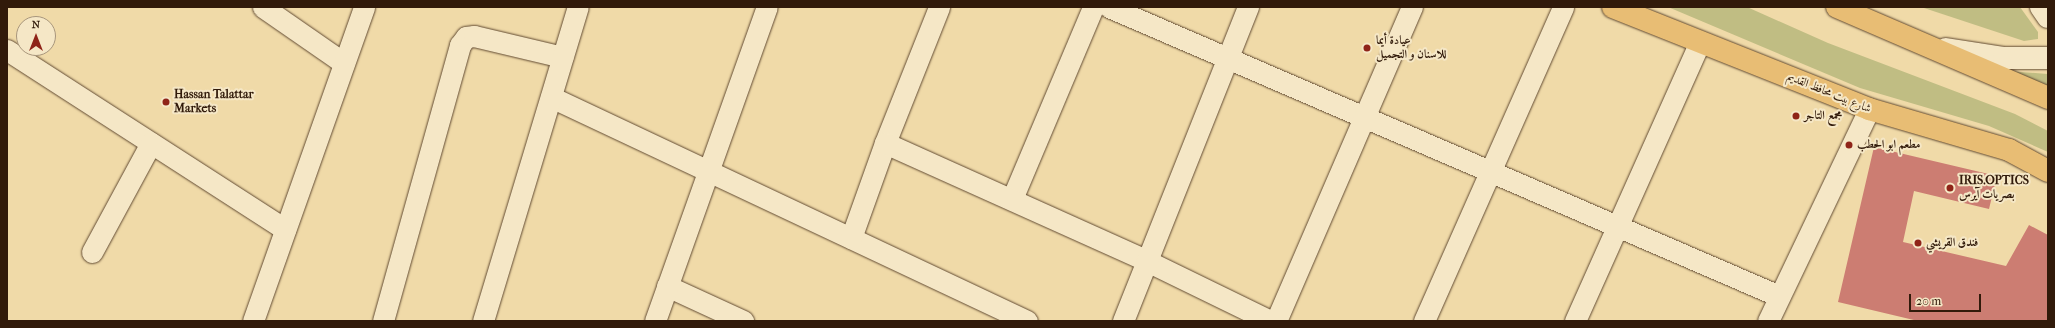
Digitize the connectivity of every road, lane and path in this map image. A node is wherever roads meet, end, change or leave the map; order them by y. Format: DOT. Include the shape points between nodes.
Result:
graph roads {
  1 [pos="263,7"];
  2 [pos="364,7"];
  3 [pos="578,7"];
  4 [pos="767,7"];
  5 [pos="938,7"];
  6 [pos="1093,7"];
  7 [pos="1110,7"];
  8 [pos="1248,7"];
  9 [pos="1412,7"];
  10 [pos="1563,7"];
  11 [pos="1613,7"];
  12 [pos="1837,7"];
  13 [pos="2042,7"];
  14 [pos="2048,16"];
  15 [pos="1700,42"];
  16 [pos="1925,43"];
  17 [pos="7,50"];
  18 [pos="563,57"];
  19 [pos="1227,58"];
  20 [pos="2048,58"];
  21 [pos="344,62"];
  22 [pos="551,97"];
  23 [pos="2048,98"];
  24 [pos="1869,110"];
  25 [pos="1363,117"];
  26 [pos="150,143"];
  27 [pos="885,143"];
  28 [pos="2048,170"];
  29 [pos="708,171"];
  30 [pos="1489,171"];
  31 [pos="1012,199"];
  32 [pos="1617,226"];
  33 [pos="285,229"];
  34 [pos="851,238"];
  35 [pos="92,252"];
  36 [pos="1147,261"];
  37 [pos="667,286"];
  38 [pos="1779,296"];
  39 [pos="253,321"];
  40 [pos="383,321"];
  41 [pos="483,321"];
  42 [pos="655,321"];
  43 [pos="743,321"];
  44 [pos="1027,321"];
  45 [pos="1123,321"];
  46 [pos="1270,321"];
  47 [pos="1276,321"];
  48 [pos="1424,321"];
  49 [pos="1575,321"];
  50 [pos="1768,321"];
  1 -- 21 [label="street"];
  2 -- 21 [label="street"];
  3 -- 18 [label="street"];
  4 -- 29 [label="street"];
  5 -- 27 [label="street"];
  6 -- 31 [label="street"];
  7 -- 19 [label="street"];
  8 -- 19 [label="street"];
  9 -- 25 [label="street"];
  10 -- 30 [label="street"];
  11 -- 15 [label="main road, شارع بيت محافظ القديم"];
  12 -- 16 [label="main road"];
  13 -- 14 [label="main road"];
  15 -- 24 [label="main road, شارع بيت محافظ القديم"];
  15 -- 32 [label="street"];
  16 -- 20 [label="main road" via="1986,56"];
  16 -- 23 [label="main road"];
  17 -- 26 [label="street"];
  18 -- 22 [label="street"];
  18 -- 40 [label="street" via="474,36 466,37 460,45"];
  19 -- 25 [label="street"];
  19 -- 36 [label="street"];
  21 -- 33 [label="street"];
  22 -- 29 [label="street"];
  22 -- 41 [label="street"];
  24 -- 28 [label="main road, شارع بيت محافظ القديم" via="2009,150"];
  24 -- 38 [label="street"];
  25 -- 30 [label="street"];
  25 -- 47 [label="street"];
  26 -- 33 [label="street"];
  26 -- 35 [label="street"];
  27 -- 31 [label="street"];
  27 -- 34 [label="street"];
  29 -- 34 [label="street"];
  29 -- 37 [label="street"];
  30 -- 32 [label="street"];
  30 -- 48 [label="street"];
  31 -- 36 [label="street"];
  32 -- 38 [label="street"];
  32 -- 49 [label="street"];
  33 -- 39 [label="street"];
  34 -- 44 [label="street"];
  36 -- 45 [label="street"];
  36 -- 46 [label="street"];
  37 -- 42 [label="street"];
  37 -- 43 [label="street"];
  38 -- 50 [label="street"];
}
